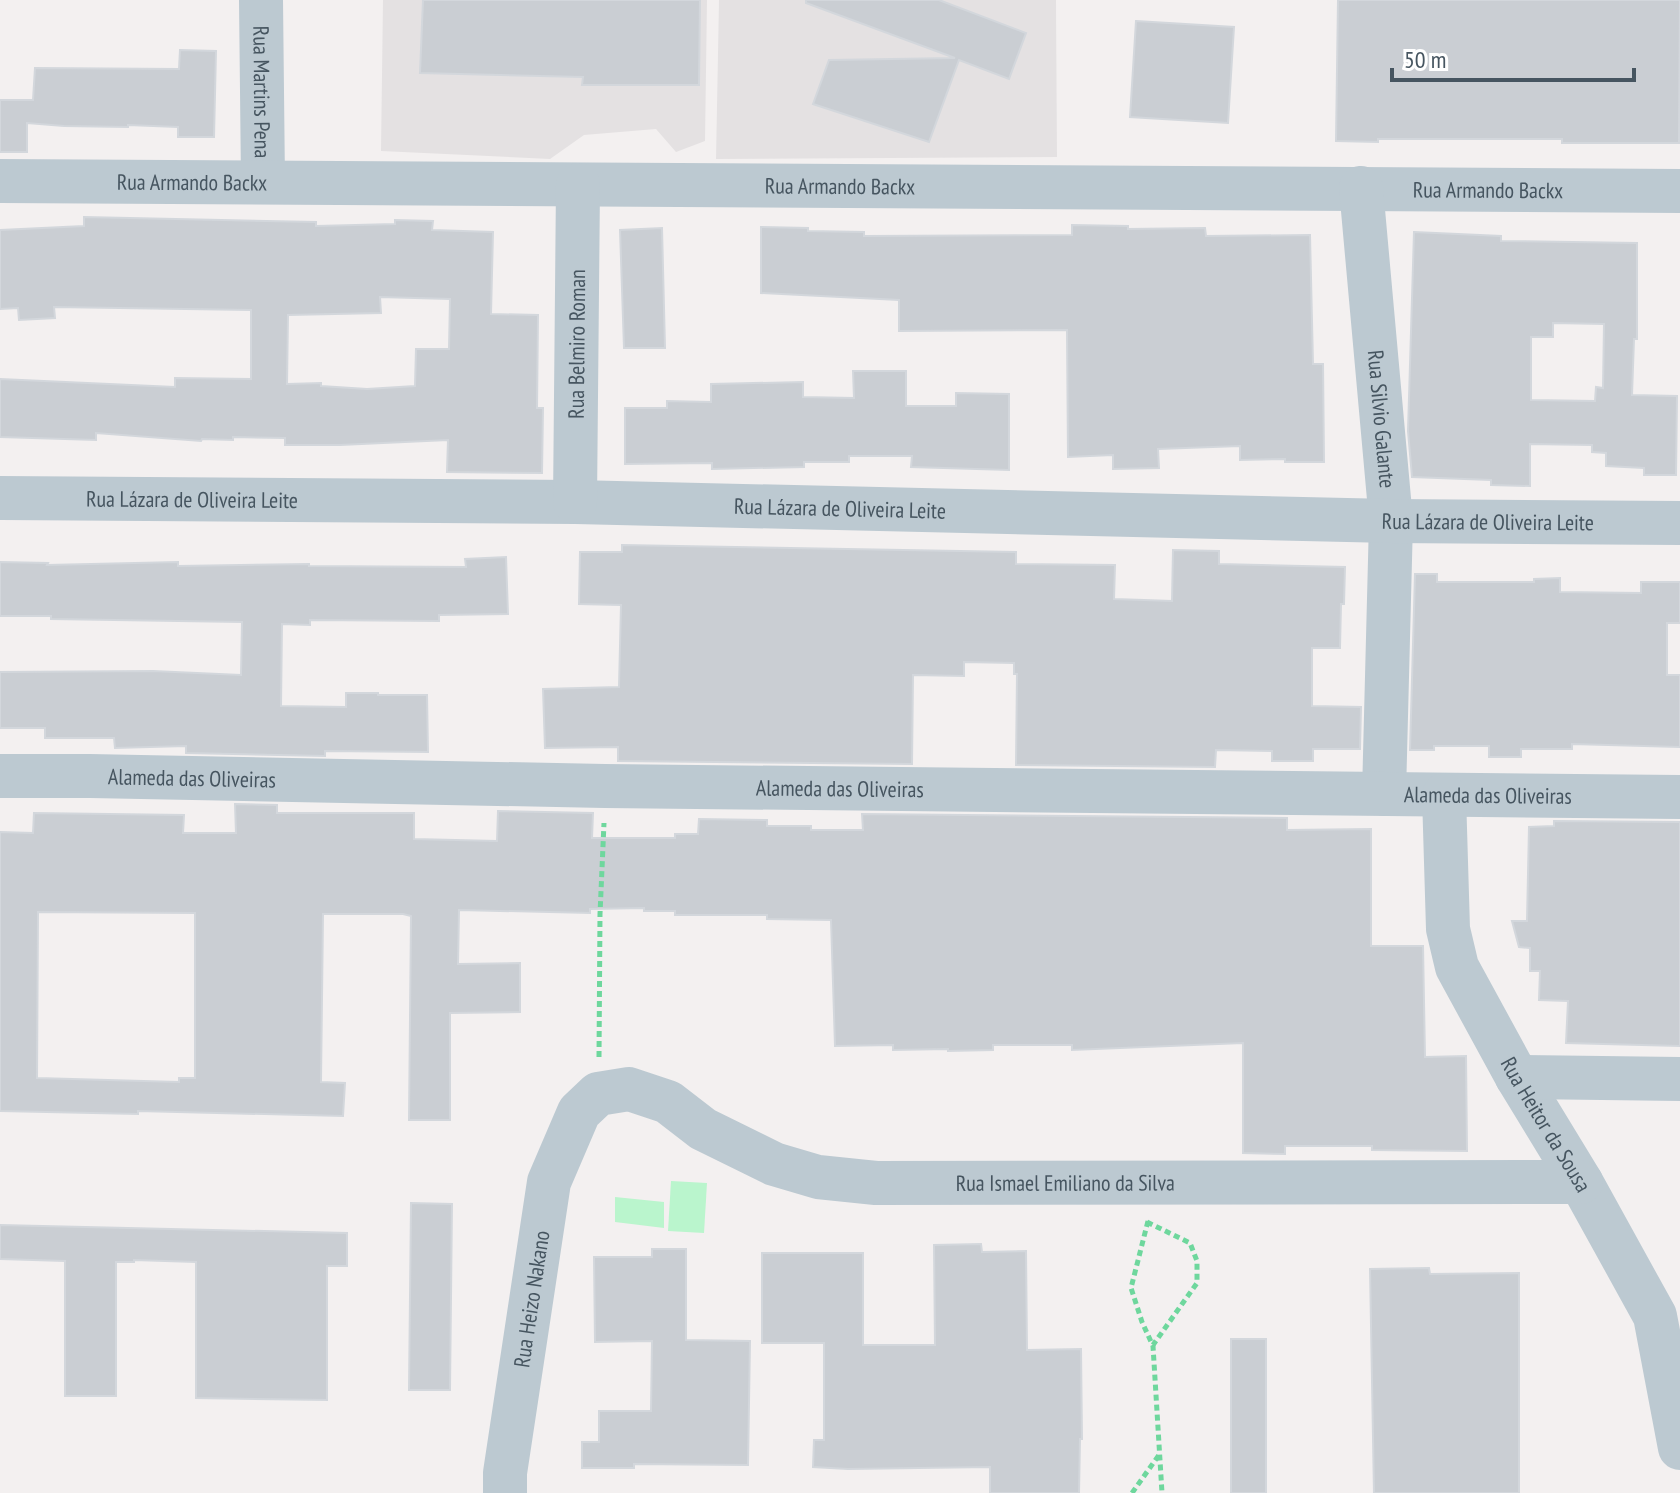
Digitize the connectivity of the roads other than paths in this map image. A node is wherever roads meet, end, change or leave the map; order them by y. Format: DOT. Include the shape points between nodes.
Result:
graph roads {
  1 [pos="261,0"];
  2 [pos="0,181"];
  3 [pos="263,182"];
  4 [pos="578,185"];
  5 [pos="1361,188"];
  6 [pos="1680,191"];
  7 [pos="0,498"];
  8 [pos="575,502"];
  9 [pos="1391,521"];
  10 [pos="1680,523"];
  11 [pos="0,776"];
  12 [pos="1384,794"];
  13 [pos="1444,795"];
  14 [pos="1680,797"];
  15 [pos="1517,1077"];
  16 [pos="1680,1079"];
  17 [pos="589,1103"];
  18 [pos="1581,1182"];
  19 [pos="1667,1316"];
  20 [pos="1680,1448"];
  21 [pos="505,1493"];
  1 -- 3 [label="street, Rua Martins Pena"];
  2 -- 3 [label="street, Rua Armando Backx"];
  3 -- 4 [label="street, Rua Armando Backx"];
  4 -- 5 [label="street, Rua Armando Backx"];
  4 -- 8 [label="street, Rua Belmiro Roman"];
  5 -- 6 [label="street, Rua Armando Backx"];
  5 -- 9 [label="street, Rua Silvio Galante"];
  7 -- 8 [label="street, Rua Lázara de Oliveira Leite"];
  8 -- 9 [label="street, Rua Lázara de Oliveira Leite"];
  9 -- 10 [label="street, Rua Lázara de Oliveira Leite"];
  9 -- 12 [label="street, Rua Silvio Galante"];
  11 -- 12 [label="street, Alameda das Oliveiras"];
  12 -- 13 [label="street, Alameda das Oliveiras"];
  13 -- 14 [label="street, Alameda das Oliveiras"];
  13 -- 15 [label="street, Rua Heitor da Sousa" via="1448,929 1457,967"];
  15 -- 16 [label="street"];
  15 -- 18 [label="street, Rua Heitor da Sousa"];
  17 -- 18 [label="street, Rua Ismael Emiliano da Silva" via="629,1089 668,1102 703,1129 774,1164 818,1177 876,1183 1154,1202"];
  17 -- 21 [label="street, Rua Heizo Nakano" via="549,1182"];
  18 -- 19 [label="street, Rua Heitor da Sousa"];
  19 -- 20 [label="street, Rua Heitor da Sousa"];
}
